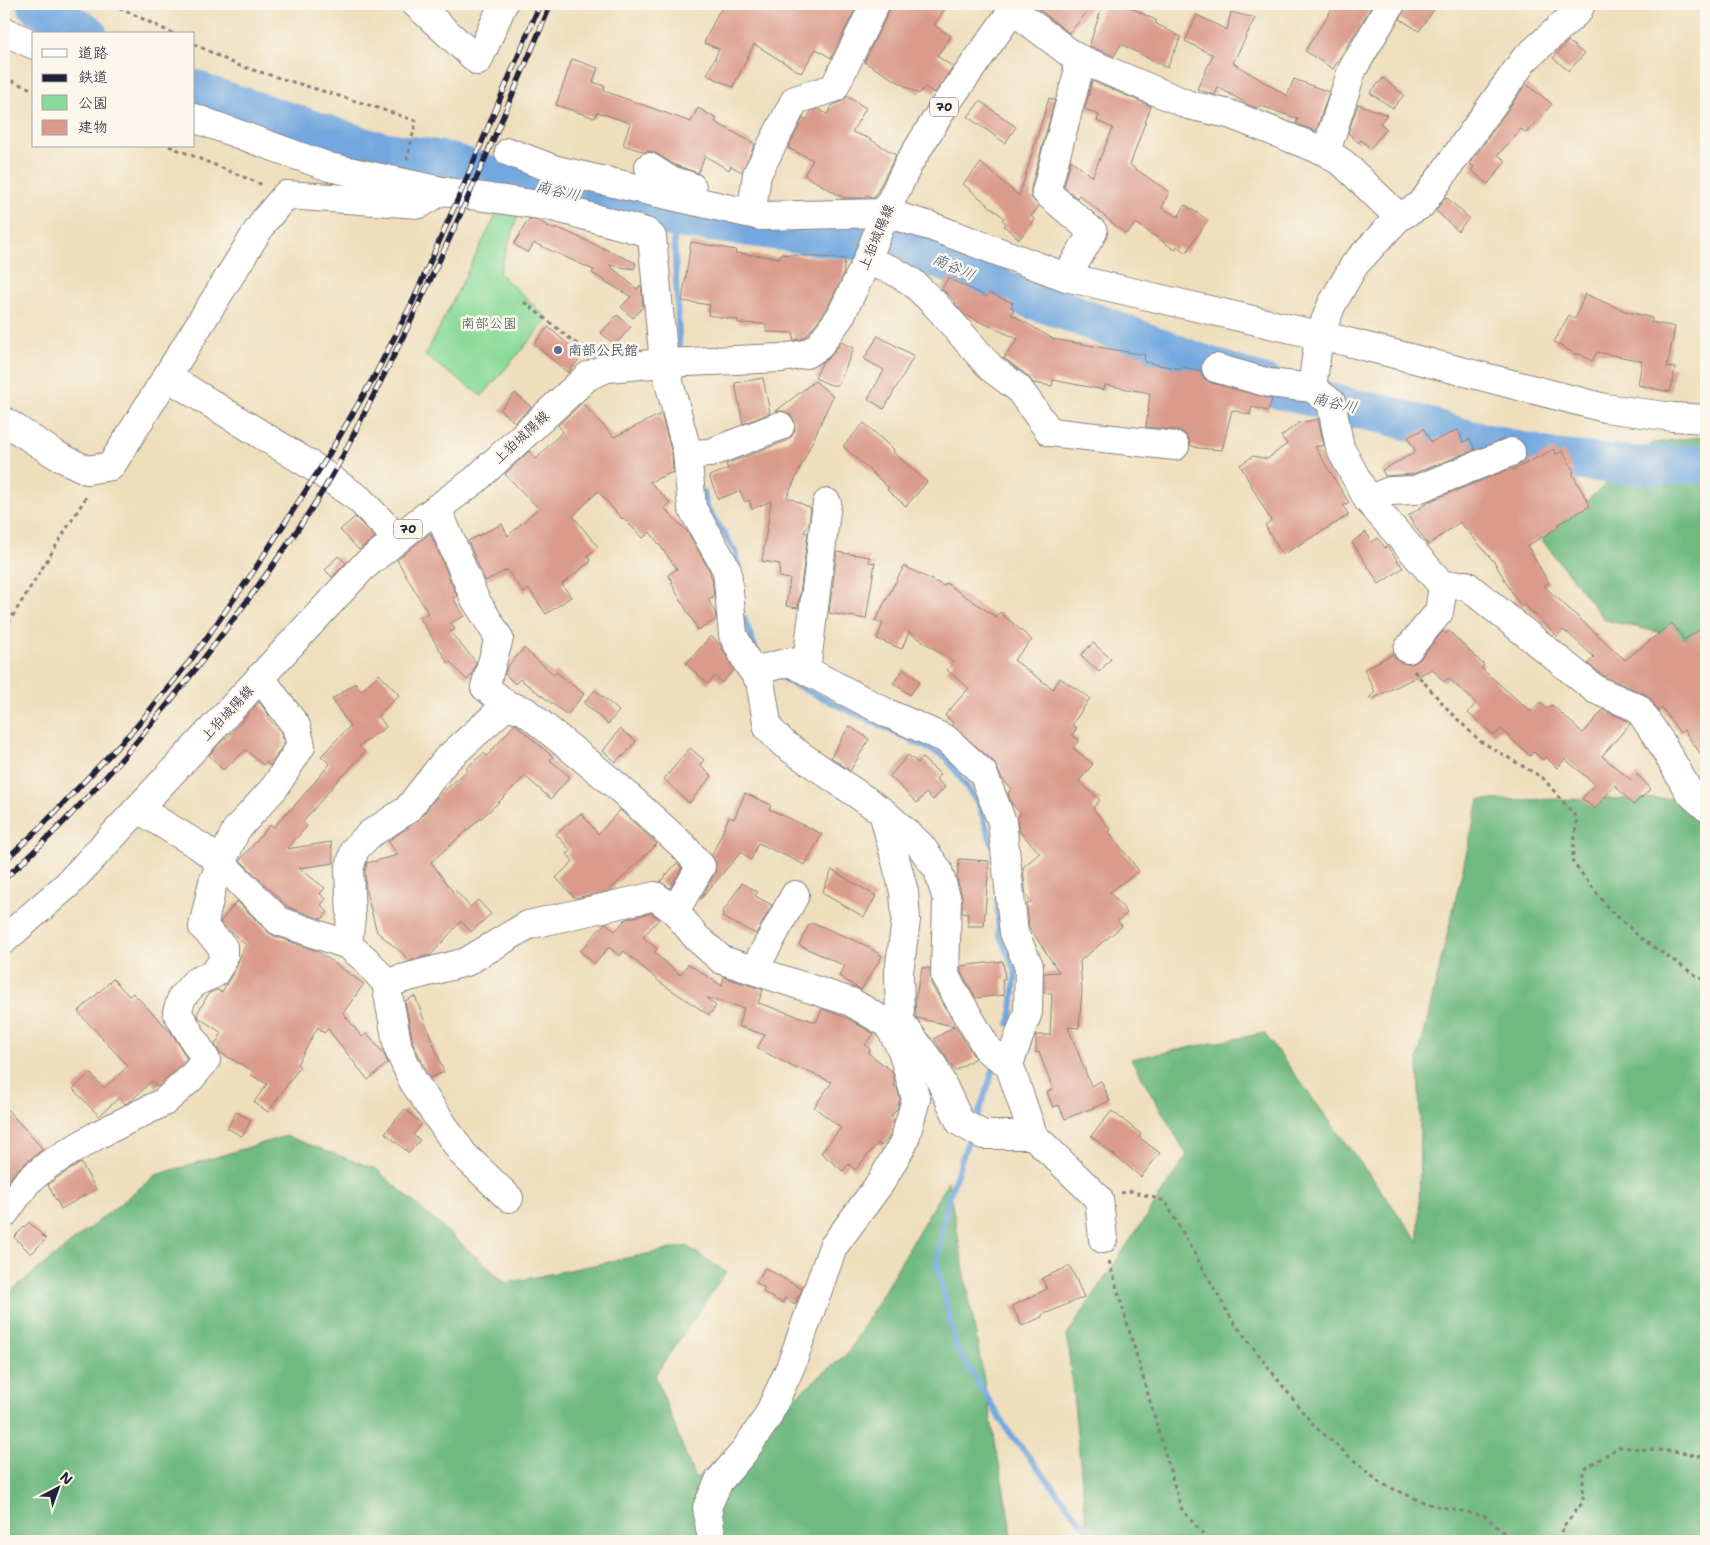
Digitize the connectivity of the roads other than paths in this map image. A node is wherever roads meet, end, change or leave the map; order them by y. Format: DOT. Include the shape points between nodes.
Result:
graph roads {
  1 [pos="416,4"];
  2 [pos="503,4"];
  3 [pos="875,4"];
  4 [pos="1391,4"];
  5 [pos="1581,4"];
  6 [pos="1014,6"];
  7 [pos="4,31"];
  8 [pos="32,44"];
  9 [pos="1075,57"];
  10 [pos="195,118"];
  11 [pos="509,152"];
  12 [pos="1326,152"];
  13 [pos="649,167"];
  14 [pos="442,191"];
  15 [pos="753,202"];
  16 [pos="853,214"];
  17 [pos="884,215"];
  18 [pos="1399,217"];
  19 [pos="868,257"];
  20 [pos="1066,277"];
  21 [pos="1319,336"];
  22 [pos="664,363"];
  23 [pos="1216,368"];
  24 [pos="168,377"];
  25 [pos="1312,388"];
  26 [pos="1706,419"];
  27 [pos="4,421"];
  28 [pos="780,426"];
  29 [pos="1175,446"];
  30 [pos="1511,452"];
  31 [pos="688,454"];
  32 [pos="1368,500"];
  33 [pos="827,504"];
  34 [pos="437,508"];
  35 [pos="397,538"];
  36 [pos="1443,586"];
  37 [pos="1408,648"];
  38 [pos="806,670"];
  39 [pos="753,671"];
  40 [pos="260,677"];
  41 [pos="507,705"];
  42 [pos="1706,807"];
  43 [pos="138,809"];
  44 [pos="883,812"];
  45 [pos="222,862"];
  46 [pos="796,895"];
  47 [pos="675,911"];
  48 [pos="4,940"];
  49 [pos="348,945"];
  50 [pos="754,970"];
  51 [pos="386,983"];
  52 [pos="900,1031"];
  53 [pos="1009,1064"];
  54 [pos="1034,1136"];
  55 [pos="509,1198"];
  56 [pos="4,1214"];
  57 [pos="1103,1239"];
  58 [pos="714,1541"];
  1 -- 2 [label="street" via="478,61"];
  3 -- 15 [label="street" via="834,88 795,100 757,174"];
  4 -- 12 [label="street" via="1352,70"];
  5 -- 18 [label="street" via="1578,11 1524,60 1421,205"];
  6 -- 9 [label="street"];
  6 -- 17 [label="street, 上狛城陽線 / 70" via="943,108 909,163"];
  7 -- 8 [label="street"];
  9 -- 12 [label="street" via="1189,105 1229,114"];
  9 -- 20 [label="street" via="1078,73 1046,192 1092,232"];
  10 -- 14 [label="street" via="329,167"];
  11 -- 16 [label="street" via="556,170 761,216"];
  12 -- 18 [label="street" via="1344,164"];
  13 -- 15 [label="street" via="668,179 722,197"];
  14 -- 22 [label="street" via="552,207 646,232 652,237"];
  14 -- 24 [label="street" via="420,204 286,195 264,221"];
  15 -- 16 [label="street" via="826,207"];
  16 -- 17 [label="street"];
  17 -- 19 [label="street, 上狛城陽線 / 70"];
  17 -- 20 [label="street" via="930,226"];
  18 -- 21 [label="street" via="1355,264 1332,304"];
  19 -- 22 [label="street, 上狛城陽線 / 70" via="840,317 818,347 806,354"];
  19 -- 29 [label="street" via="912,282 936,305 990,368 1018,388 1050,432"];
  20 -- 21 [label="street"];
  21 -- 25 [label="street"];
  21 -- 26 [label="street" via="1605,408"];
  22 -- 31 [label="street"];
  22 -- 34 [label="street, 上狛城陽線 / 70" via="607,368 588,376 474,481"];
  23 -- 25 [label="street" via="1269,383"];
  24 -- 27 [label="street" via="111,466 104,468 87,470 58,456"];
  24 -- 35 [label="street" via="360,499"];
  25 -- 32 [label="street" via="1331,402 1340,448"];
  28 -- 31 [label="street" via="710,453"];
  30 -- 32 [label="street" via="1415,490 1390,492"];
  31 -- 39 [label="street" via="692,508 727,570 733,635"];
  32 -- 36 [label="street"];
  33 -- 38 [label="street"];
  34 -- 35 [label="street, 上狛城陽線 / 70"];
  34 -- 41 [label="street" via="474,599 499,638 485,687"];
  35 -- 40 [label="street, 上狛城陽線 / 70" via="363,566"];
  36 -- 37 [label="street" via="1439,612"];
  36 -- 42 [label="street" via="1466,585 1596,690 1638,708 1689,792"];
  38 -- 39 [label="street" via="790,662"];
  38 -- 53 [label="street" via="887,713 946,739 983,773 1002,822 1014,933 1029,966 1028,1012"];
  39 -- 44 [label="street" via="760,681 768,728 784,744"];
  40 -- 43 [label="street, 上狛城陽線 / 70"];
  40 -- 45 [label="street" via="296,726 301,746 275,787 236,830"];
  41 -- 47 [label="street" via="525,711 618,787 701,866"];
  41 -- 49 [label="street" via="446,760 407,810 355,848 349,870 351,917"];
  43 -- 45 [label="street"];
  43 -- 48 [label="street, 上狛城陽線 / 70" via="67,885"];
  44 -- 52 [label="street" via="904,892 906,920 899,982"];
  44 -- 53 [label="street" via="920,845 938,870 947,900 945,976 988,1050"];
  45 -- 49 [label="street" via="279,921"];
  45 -- 56 [label="street" via="213,882 203,927 223,947 222,960 214,974 195,982 182,997 177,1012 206,1060 164,1102 98,1134 49,1164 28,1182"];
  46 -- 50 [label="street"];
  47 -- 50 [label="street" via="697,938 722,960"];
  47 -- 51 [label="street" via="655,896 528,925 466,962"];
  49 -- 51 [label="street"];
  50 -- 52 [label="street" via="851,1002"];
  51 -- 55 [label="street" via="398,1048 413,1082 463,1154"];
  52 -- 54 [label="street" via="934,1067 960,1122 983,1135"];
  52 -- 58 [label="street" via="916,1099 904,1142 882,1182 833,1247 790,1368 767,1418 719,1481 708,1507"];
  53 -- 54 [label="street"];
  54 -- 57 [label="street" via="1098,1199"];
}
